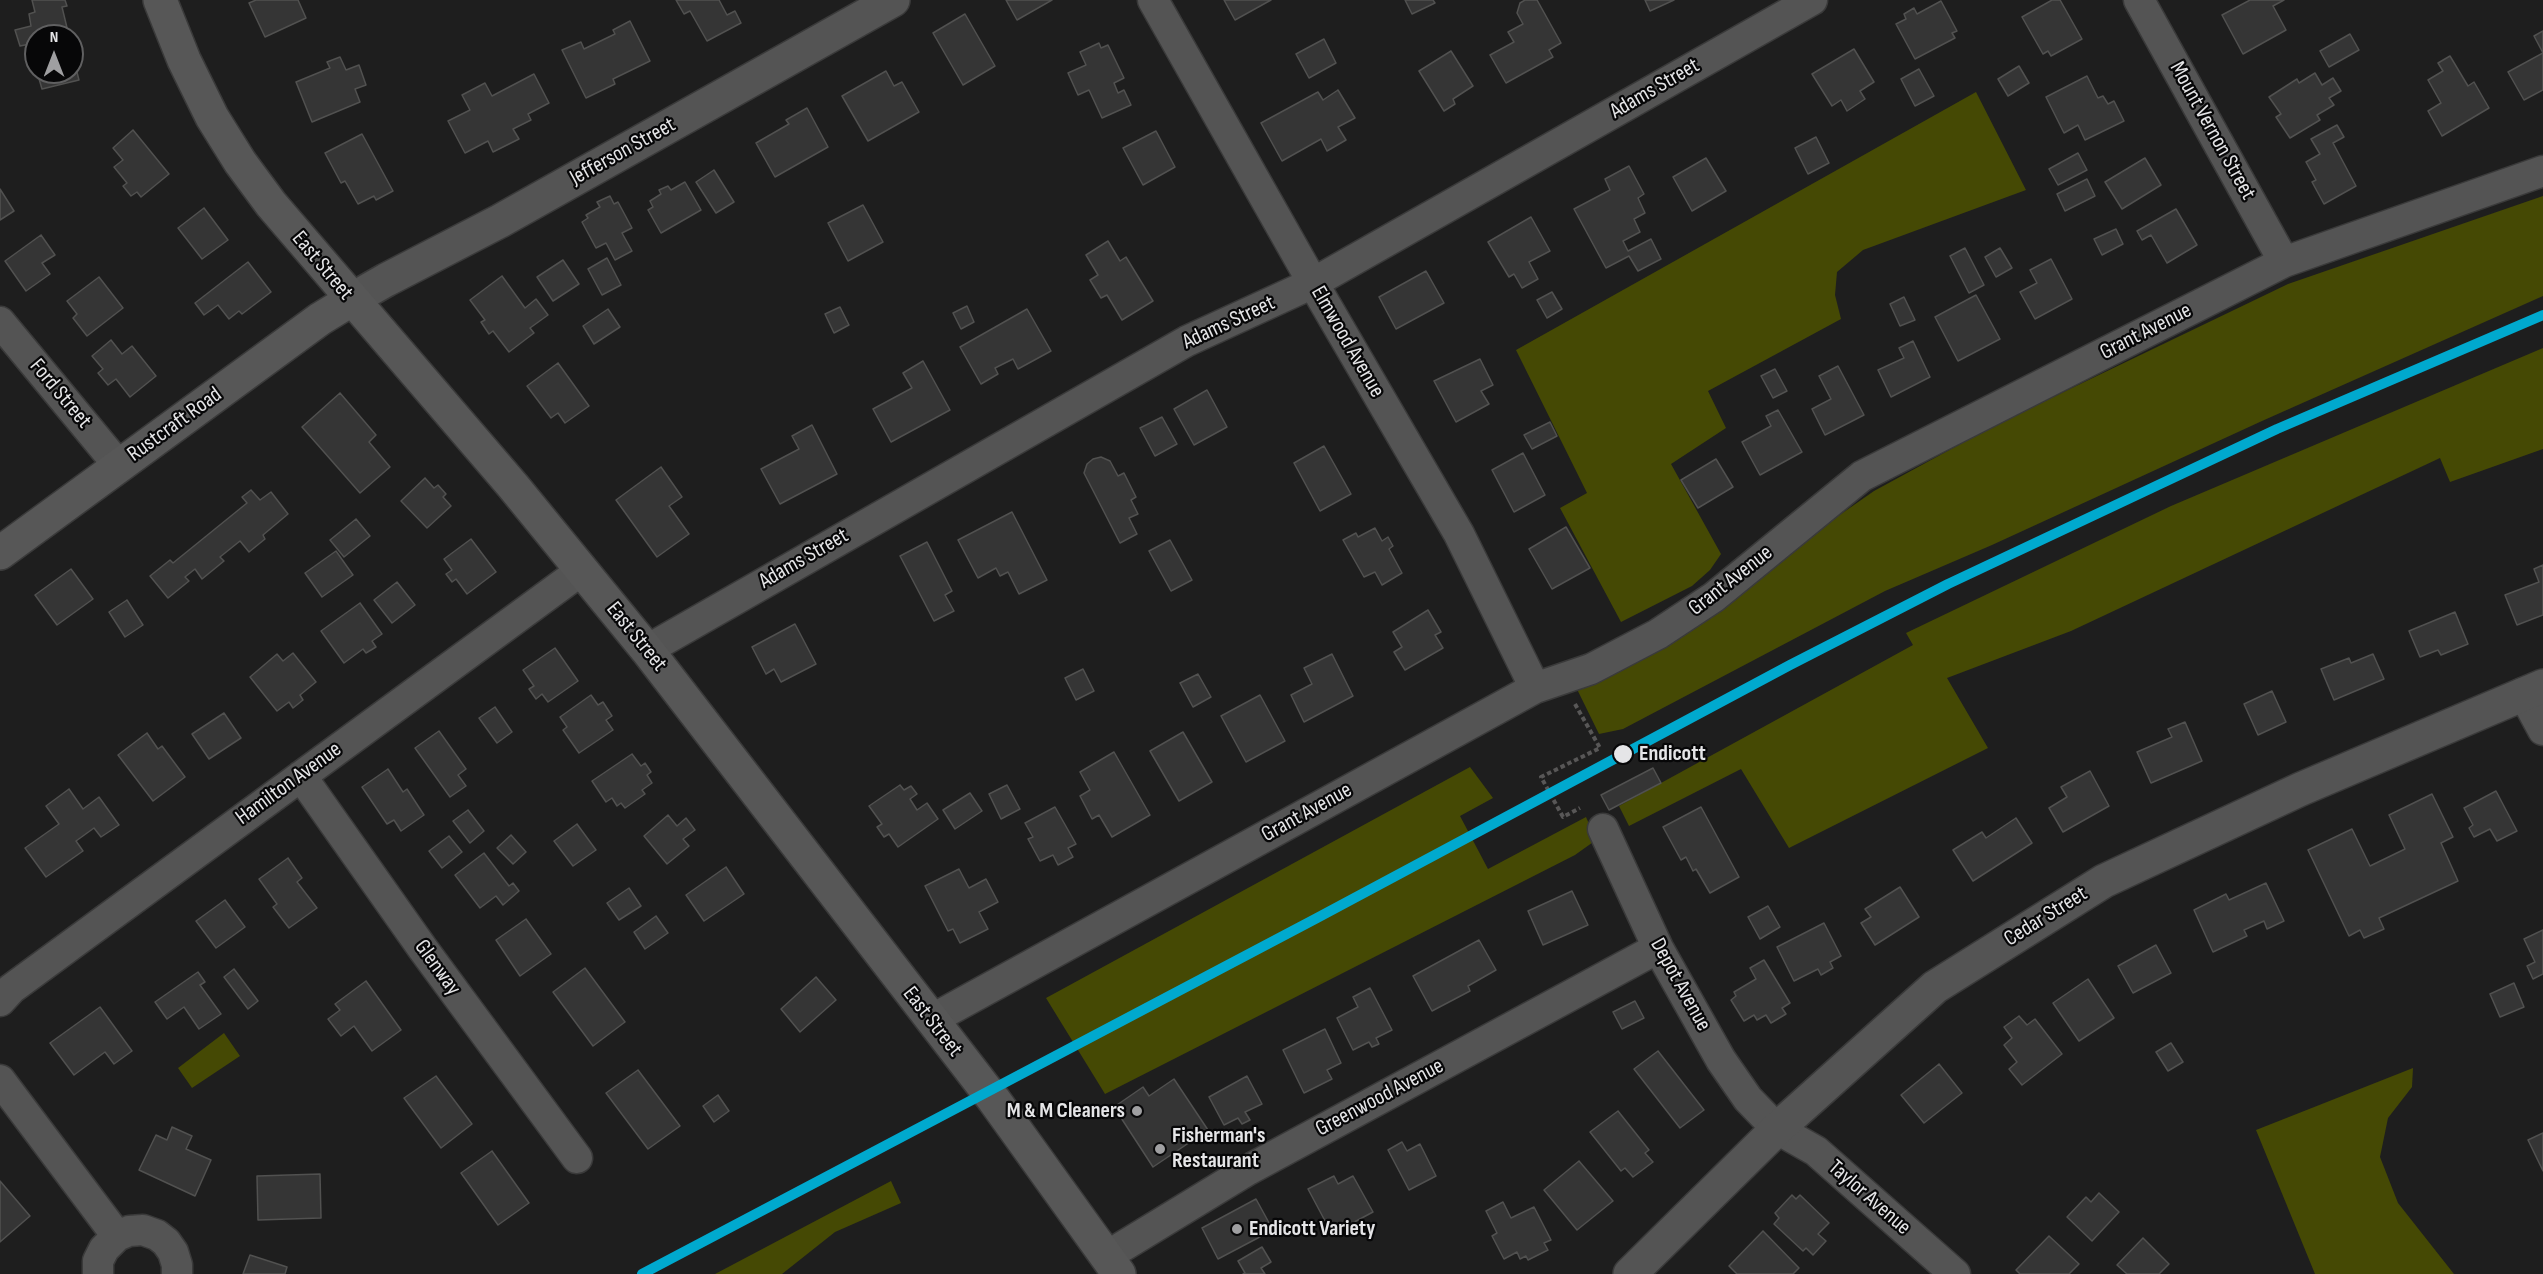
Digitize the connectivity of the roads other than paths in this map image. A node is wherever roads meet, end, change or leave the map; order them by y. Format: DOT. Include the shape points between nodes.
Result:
graph roads {
  1 [pos="160,0"];
  2 [pos="893,0"];
  3 [pos="1153,0"];
  4 [pos="1812,0"];
  5 [pos="2139,0"];
  6 [pos="2543,171"];
  7 [pos="2284,262"];
  8 [pos="1313,284"];
  9 [pos="351,300"];
  10 [pos="0,322"];
  11 [pos="119,466"];
  12 [pos="0,553"];
  13 [pos="582,570"];
  14 [pos="647,650"];
  15 [pos="1534,688"];
  16 [pos="2533,689"];
  17 [pos="2543,730"];
  18 [pos="301,776"];
  19 [pos="1603,829"];
  20 [pos="1658,948"];
  21 [pos="0,1001"];
  22 [pos="931,1020"];
  23 [pos="0,1080"];
  24 [pos="1777,1129"];
  25 [pos="577,1158"];
  26 [pos="117,1236"];
  27 [pos="1113,1265"];
  28 [pos="98,1274"];
  29 [pos="177,1274"];
  30 [pos="1630,1274"];
  31 [pos="1955,1274"];
  1 -- 9 [label="main road, East Street" via="184,60 234,153 270,204"];
  2 -- 9 [label="street, Jefferson Street" via="500,221"];
  3 -- 8 [label="street, Elmwood Avenue"];
  4 -- 8 [label="street, Adams Street"];
  5 -- 7 [label="street, Mount Vernon Street"];
  6 -- 7 [label="street, Grant Avenue"];
  7 -- 15 [label="street, Grant Avenue" via="1862,476 1714,597 1658,634 1591,669"];
  8 -- 14 [label="street, Adams Street" via="1187,341"];
  8 -- 15 [label="street, Elmwood Avenue" via="1459,534"];
  9 -- 11 [label="main road, Rustcraft Road"];
  9 -- 13 [label="main road, East Street"];
  10 -- 11 [label="street, Ford Street"];
  11 -- 12 [label="main road, Rustcraft Road"];
  13 -- 14 [label="main road, East Street"];
  13 -- 18 [label="street, Hamilton Avenue"];
  14 -- 22 [label="main road, East Street"];
  15 -- 22 [label="street, Grant Avenue"];
  16 -- 17 [label="street"];
  16 -- 24 [label="street, Cedar Street" via="2301,789 2104,881 1935,987"];
  18 -- 21 [label="street, Hamilton Avenue" via="11,989"];
  18 -- 25 [label="street, Glenway"];
  19 -- 20 [label="street, Depot Avenue"];
  20 -- 24 [label="street, Depot Avenue" via="1728,1070 1748,1100"];
  20 -- 27 [label="street, Greenwood Avenue" via="1248,1170"];
  22 -- 27 [label="main road, East Street"];
  23 -- 26 [label="street"];
  24 -- 30 [label="street, Cedar Street"];
  24 -- 31 [label="street, Taylor Avenue" via="1816,1151"];
  26 -- 28 [label="street" via="98,1261"];
  26 -- 29 [label="street" via="143,1230 157,1235 173,1252"];
}
